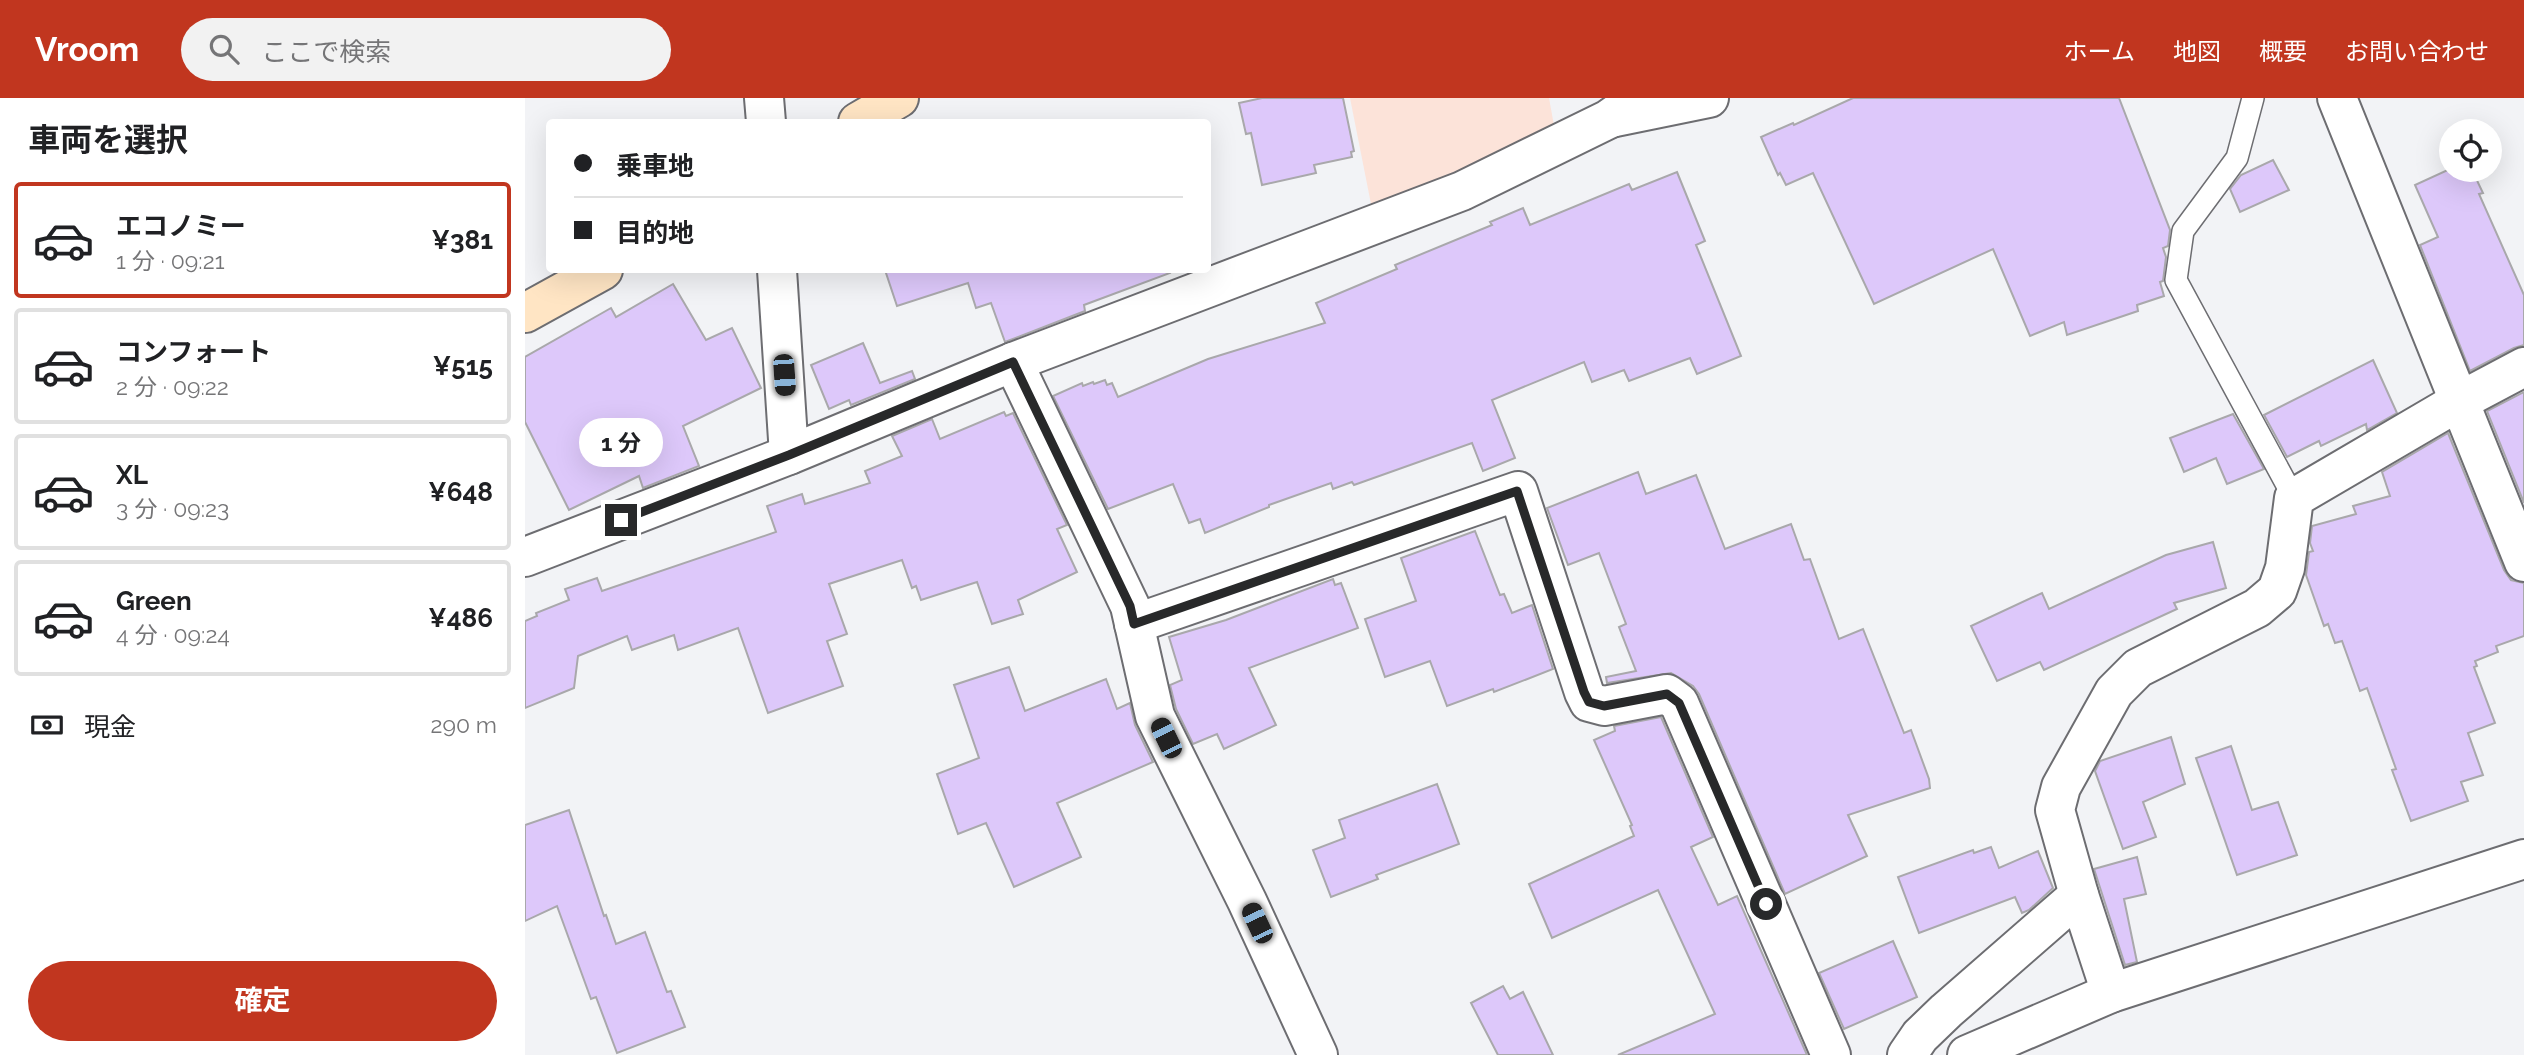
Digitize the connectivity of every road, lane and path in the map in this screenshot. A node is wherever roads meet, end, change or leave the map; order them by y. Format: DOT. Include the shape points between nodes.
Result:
graph roads {
  1 [pos="764,98"];
  2 [pos="899,98"];
  3 [pos="1709,98"];
  4 [pos="2253,98"];
  5 [pos="2337,98"];
  6 [pos="1623,108"];
  7 [pos="766,119"];
  8 [pos="863,119"];
  9 [pos="598,273"];
  10 [pos="776,273"];
  11 [pos="525,313"];
  12 [pos="1013,362"];
  13 [pos="2524,367"];
  14 [pos="2458,402"];
  15 [pos="789,455"];
  16 [pos="2294,498"];
  17 [pos="525,557"];
  18 [pos="2524,562"];
  19 [pos="1134,624"];
  20 [pos="2524,859"];
  21 [pos="2079,895"];
  22 [pos="2111,992"];
  23 [pos="1318,1055"];
  24 [pos="1831,1055"];
  25 [pos="1907,1055"];
  26 [pos="1967,1055"];
  1 -- 7 [label="street"];
  2 -- 8 [label="main road"];
  3 -- 6 [label="street"];
  4 -- 16 [label="lane" via="2237,158 2183,231 2176,280"];
  5 -- 14 [label="street"];
  6 -- 12 [label="street" via="1462,191"];
  9 -- 11 [label="main road"];
  10 -- 15 [label="street"];
  12 -- 15 [label="street"];
  12 -- 19 [label="street" via="1130,606"];
  13 -- 14 [label="street"];
  14 -- 16 [label="street"];
  14 -- 18 [label="street"];
  15 -- 17 [label="street"];
  16 -- 21 [label="street" via="2285,568 2277,591 2257,608 2138,668 2113,692 2061,787 2056,810"];
  19 -- 23 [label="street" via="1156,716"];
  19 -- 24 [label="street" via="1517,491 1589,702 1604,706 1667,694 1679,703"];
  20 -- 22 [label="street"];
  21 -- 22 [label="street"];
  21 -- 25 [label="street" via="1945,1011"];
  22 -- 26 [label="street"];
}
